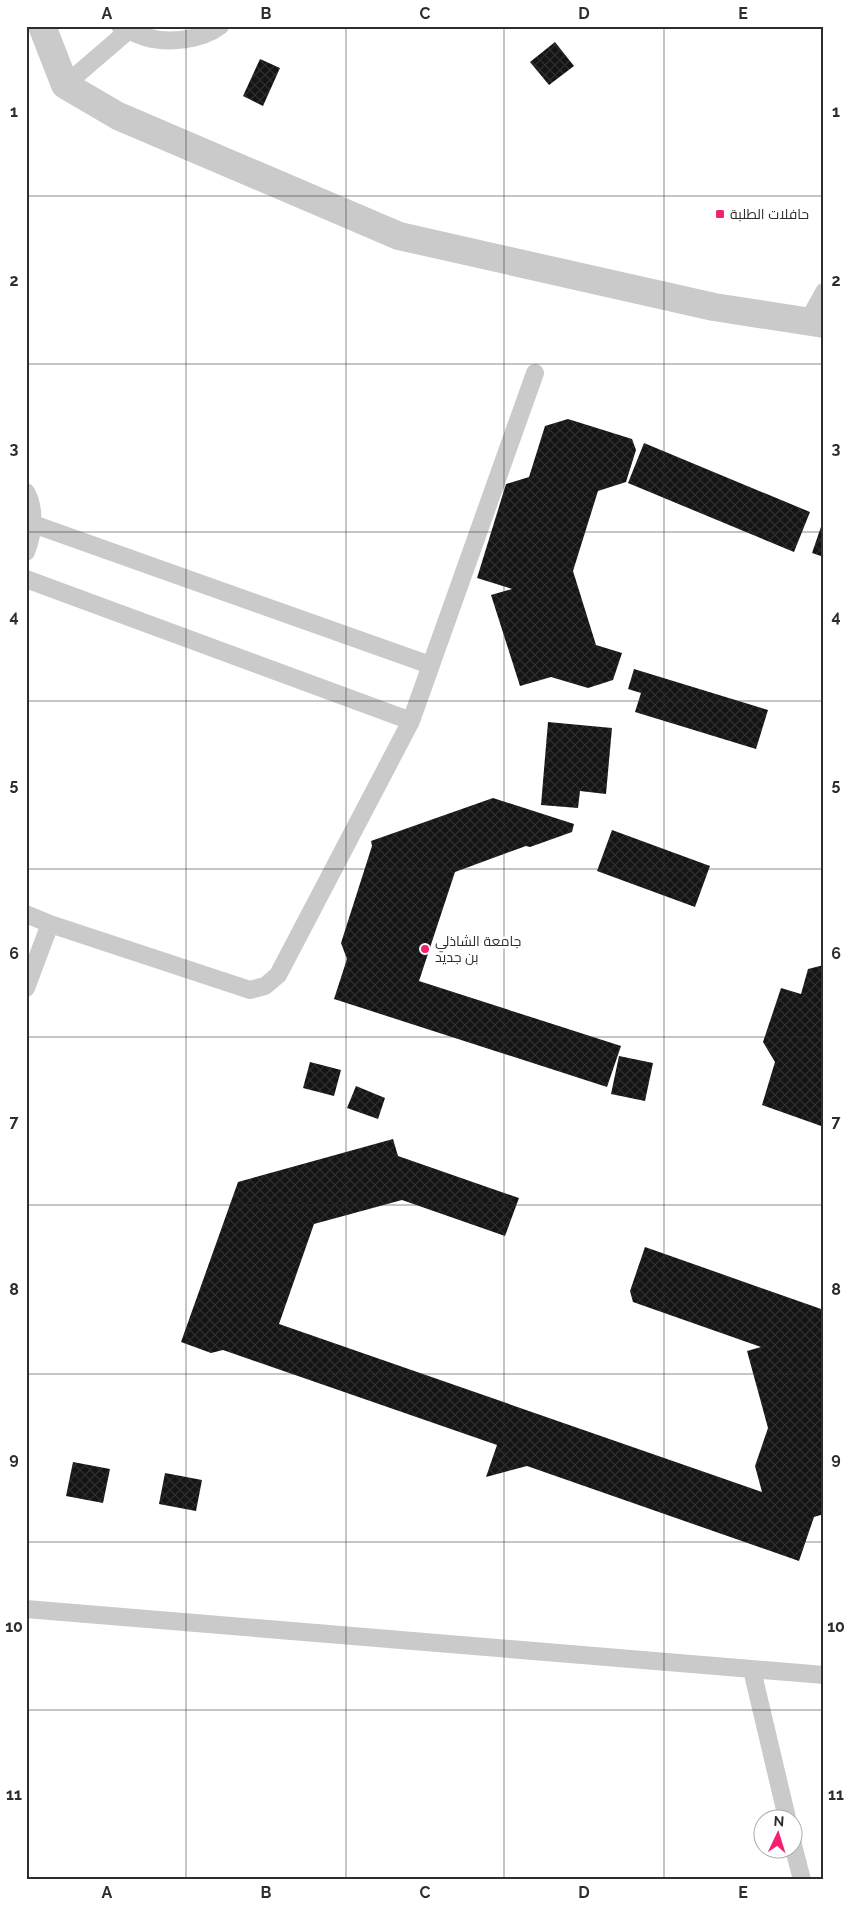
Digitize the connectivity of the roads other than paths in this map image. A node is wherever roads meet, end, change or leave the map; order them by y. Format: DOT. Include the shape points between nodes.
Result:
graph roads {
  1 [pos="42,26"];
  2 [pos="220,26"];
  3 [pos="125,28"];
  4 [pos="65,85"];
  5 [pos="824,292"];
  6 [pos="816,323"];
  7 [pos="535,373"];
  8 [pos="26,492"];
  9 [pos="33,524"];
  10 [pos="26,552"];
  11 [pos="26,579"];
  12 [pos="430,665"];
  13 [pos="411,721"];
  14 [pos="26,914"];
  15 [pos="50,924"];
  16 [pos="26,988"];
  17 [pos="26,1609"];
  18 [pos="752,1670"];
  19 [pos="824,1675"];
  20 [pos="785,1808"];
  21 [pos="796,1858"];
  22 [pos="802,1880"];
  1 -- 4 [label="street"];
  2 -- 3 [label="lane" via="213,32 180,40 146,37"];
  3 -- 4 [label="lane"];
  4 -- 6 [label="street" via="118,116 399,236 714,307"];
  5 -- 6 [label="lane"];
  7 -- 12 [label="lane"];
  8 -- 9 [label="lane"];
  9 -- 10 [label="lane"];
  9 -- 12 [label="lane"];
  11 -- 13 [label="lane"];
  12 -- 13 [label="lane"];
  13 -- 15 [label="lane" via="292,951 278,976 265,986 250,990"];
  14 -- 15 [label="lane"];
  15 -- 16 [label="lane"];
  17 -- 18 [label="lane"];
  18 -- 19 [label="lane"];
  18 -- 20 [label="lane"];
  21 -- 22 [label="lane"];
}
